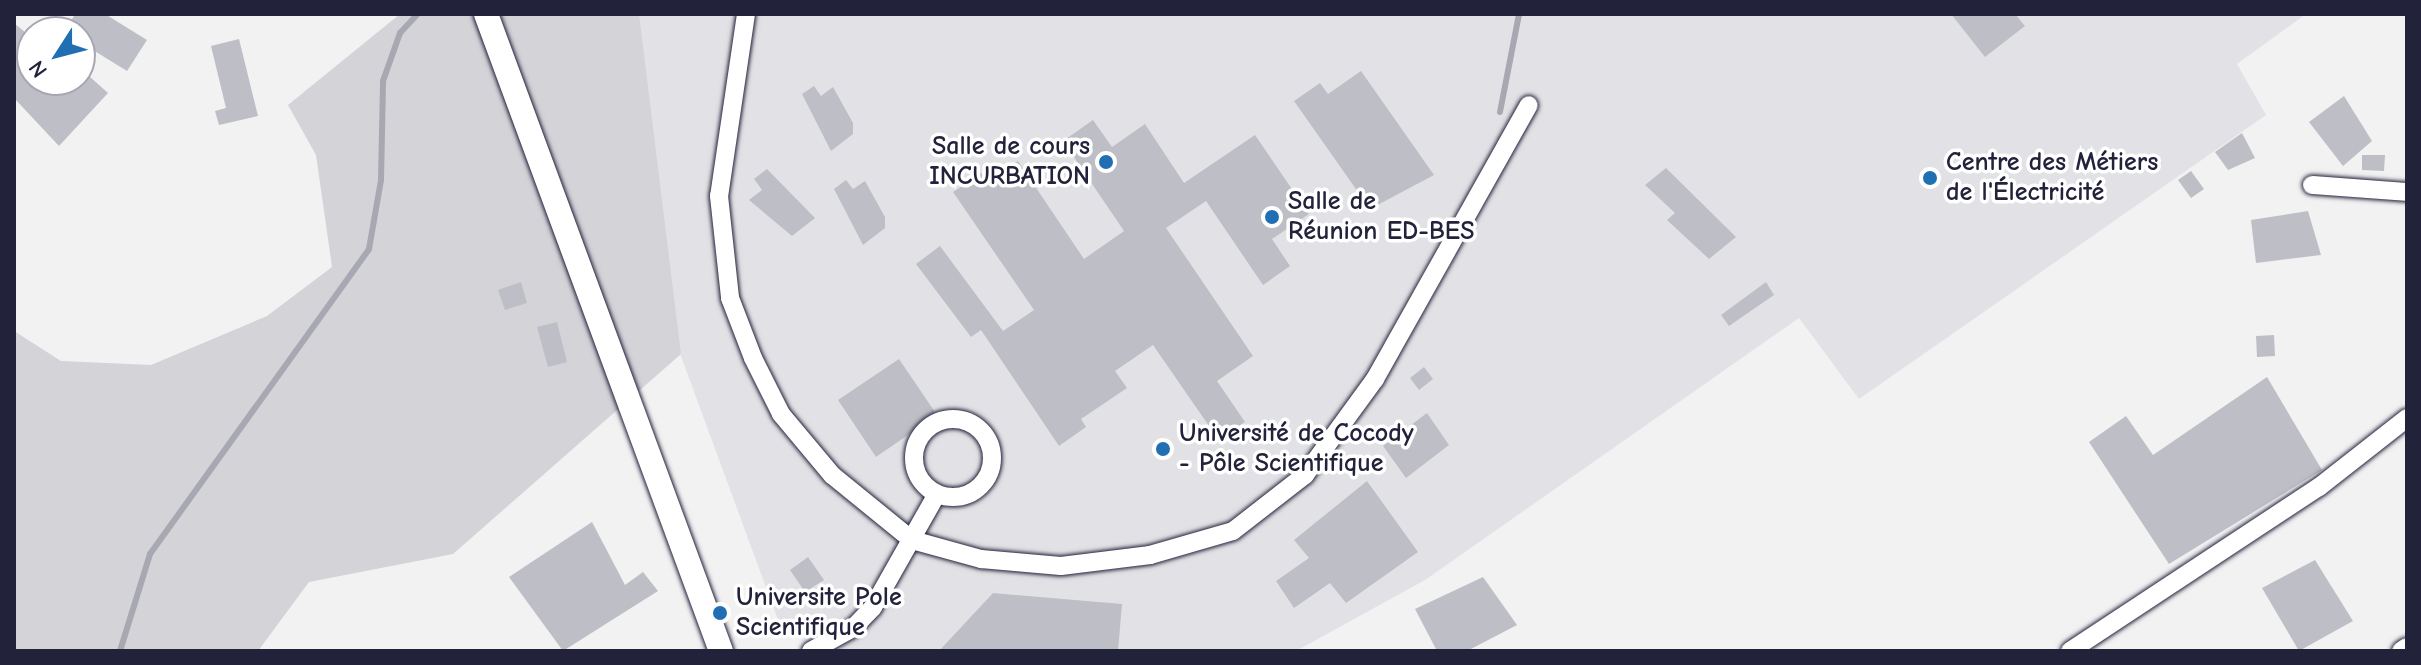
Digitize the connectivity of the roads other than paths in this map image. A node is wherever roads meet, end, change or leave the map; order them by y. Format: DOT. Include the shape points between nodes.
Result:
graph roads {
  1 [pos="486,14"];
  2 [pos="746,14"];
  3 [pos="1529,105"];
  4 [pos="2312,185"];
  5 [pos="2407,192"];
  6 [pos="2407,418"];
  7 [pos="937,494"];
  8 [pos="912,540"];
  9 [pos="2407,647"];
  10 [pos="721,651"];
  11 [pos="811,651"];
  12 [pos="2070,651"];
  13 [pos="2401,651"];
  1 -- 10 [label="main road"];
  2 -- 8 [label="street" via="719,196 730,298 781,414 808,454"];
  3 -- 8 [label="street" via="1375,379 1305,475 1233,531 1150,555 1061,566 981,559"];
  4 -- 5 [label="street"];
  6 -- 12 [label="street" via="2319,487"];
  7 -- 7 [label="street" via="967,495 989,474 990,444 969,422 939,421 917,442 917,472"];
  7 -- 8 [label="street"];
  8 -- 11 [label="street" via="873,607 853,628"];
  9 -- 13 [label="street"];
}
